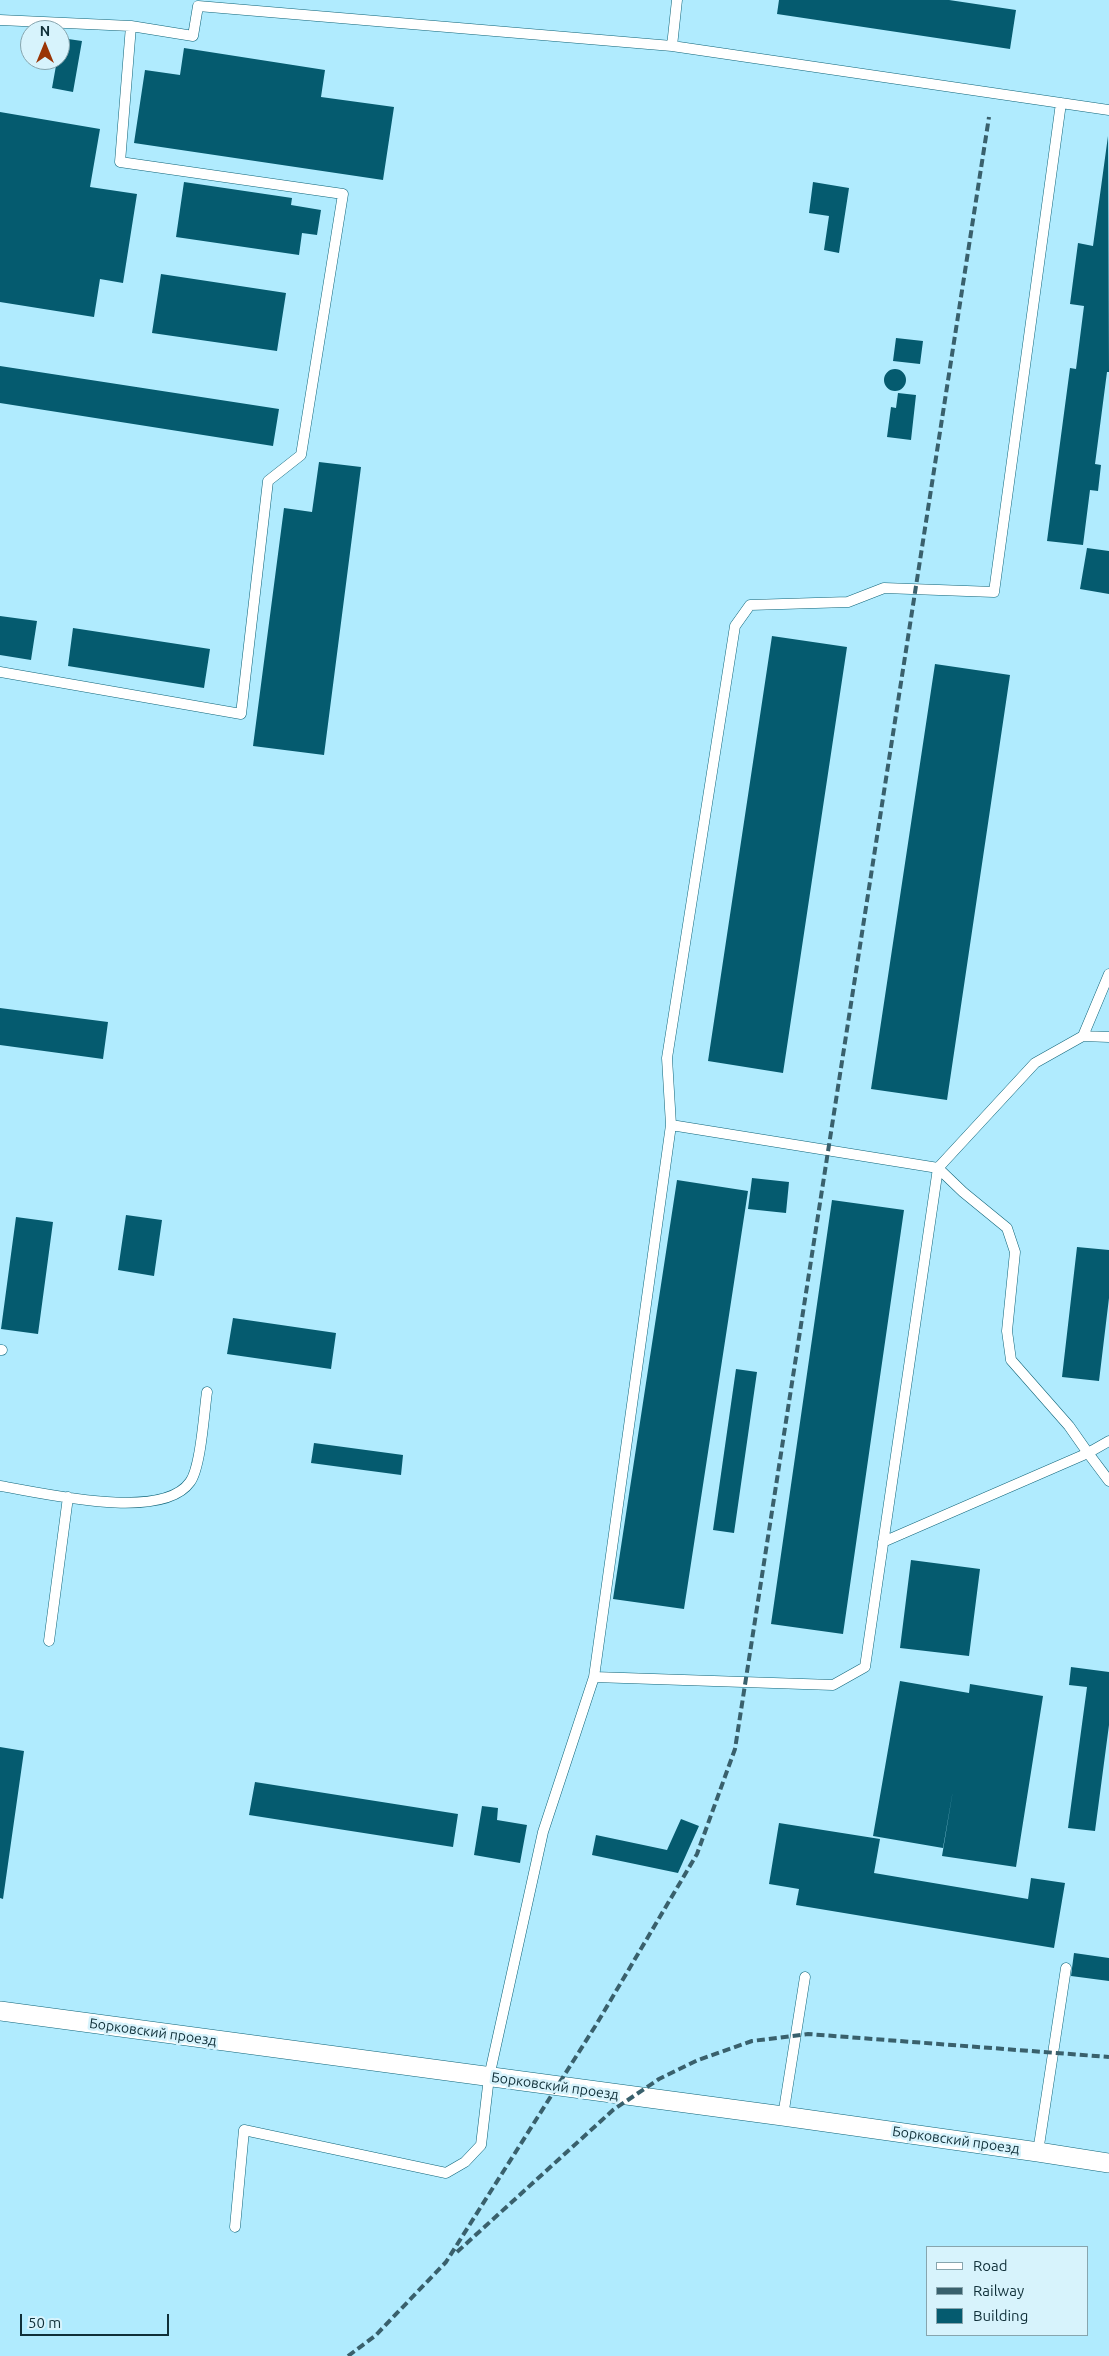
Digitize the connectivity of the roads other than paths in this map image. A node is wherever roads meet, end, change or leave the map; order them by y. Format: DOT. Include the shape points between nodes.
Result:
graph roads {
  1 [pos="677,0"];
  2 [pos="0,20"];
  3 [pos="131,26"];
  4 [pos="672,46"];
  5 [pos="1061,102"];
  6 [pos="1109,110"];
  7 [pos="0,672"];
  8 [pos="1109,974"];
  9 [pos="1083,1036"];
  10 [pos="1109,1037"];
  11 [pos="672,1125"];
  12 [pos="938,1168"];
  13 [pos="207,1392"];
  14 [pos="1109,1441"];
  15 [pos="1088,1453"];
  16 [pos="1109,1481"];
  17 [pos="0,1486"];
  18 [pos="68,1497"];
  19 [pos="883,1542"];
  20 [pos="50,1641"];
  21 [pos="594,1677"];
  22 [pos="1066,1968"];
  23 [pos="805,1977"];
  24 [pos="0,2011"];
  25 [pos="489,2077"];
  26 [pos="783,2116"];
  27 [pos="1038,2152"];
  28 [pos="1109,2164"];
  29 [pos="235,2227"];
  1 -- 4 [label="lane"];
  2 -- 3 [label="lane"];
  3 -- 4 [label="lane" via="193,36 198,6"];
  3 -- 7 [label="lane" via="120,162 343,194 301,455 268,481 241,714"];
  4 -- 5 [label="lane"];
  5 -- 6 [label="lane"];
  5 -- 11 [label="lane" via="994,592 884,588 848,602 750,605 735,626 667,1058"];
  8 -- 9 [label="lane"];
  9 -- 10 [label="lane"];
  9 -- 12 [label="lane" via="1035,1063"];
  11 -- 12 [label="lane"];
  11 -- 21 [label="lane"];
  12 -- 15 [label="lane" via="1006,1228 1015,1252 1006,1331 1011,1360 1069,1426"];
  12 -- 19 [label="lane"];
  13 -- 18 [label="lane" via="191,1481 177,1495 160,1501 132,1504"];
  14 -- 15 [label="lane"];
  15 -- 16 [label="lane"];
  15 -- 19 [label="lane"];
  17 -- 18 [label="lane"];
  18 -- 20 [label="lane"];
  19 -- 21 [label="lane" via="865,1667 833,1685"];
  21 -- 25 [label="lane" via="543,1832"];
  22 -- 27 [label="lane"];
  23 -- 26 [label="lane"];
  24 -- 25 [label="street, Борковский проезд"];
  25 -- 26 [label="street, Борковский проезд"];
  25 -- 29 [label="lane" via="481,2145 466,2162 446,2173 244,2130"];
  26 -- 27 [label="street, Борковский проезд"];
  27 -- 28 [label="street, Борковский проезд"];
}
